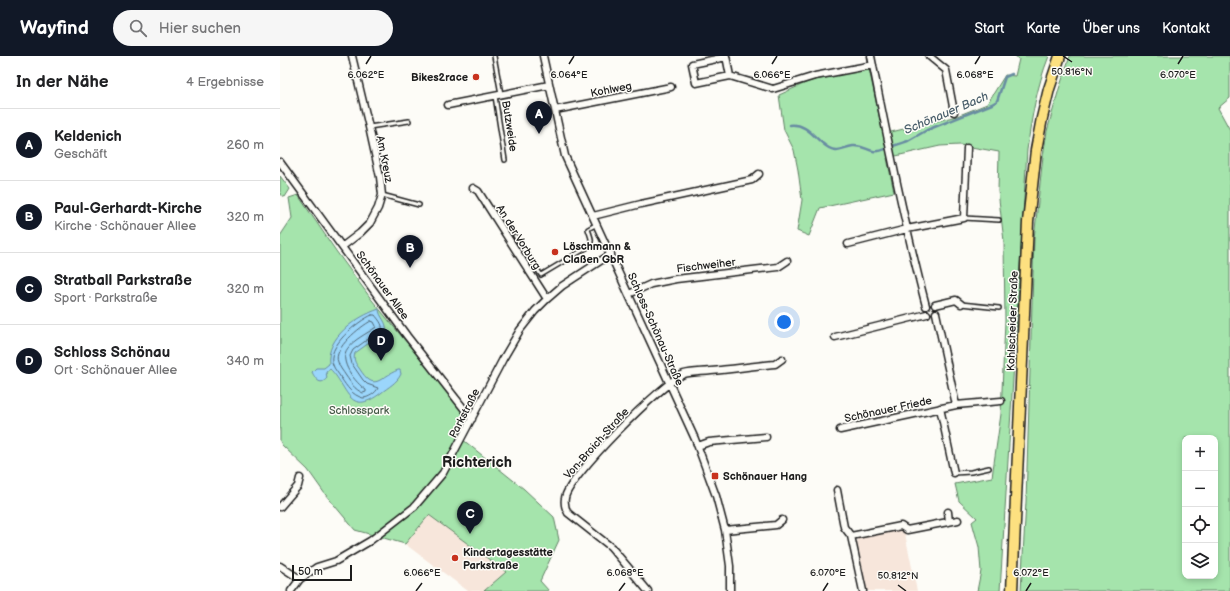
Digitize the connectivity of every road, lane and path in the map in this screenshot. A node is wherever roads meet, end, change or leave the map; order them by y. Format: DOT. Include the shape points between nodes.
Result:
graph roads {
  1 [pos="352,56"];
  2 [pos="494,56"];
  3 [pos="543,56"];
  4 [pos="726,56"];
  5 [pos="872,56"];
  6 [pos="929,56"];
  7 [pos="1060,56"];
  8 [pos="873,65"];
  9 [pos="730,76"];
  10 [pos="549,85"];
  11 [pos="671,87"];
  12 [pos="498,94"];
  13 [pos="448,105"];
  14 [pos="555,110"];
  15 [pos="954,112"];
  16 [pos="409,121"];
  17 [pos="369,126"];
  18 [pos="967,148"];
  19 [pos="505,160"];
  20 [pos="280,162"];
  21 [pos="759,174"];
  22 [pos="473,188"];
  23 [pos="382,195"];
  24 [pos="419,205"];
  25 [pos="593,216"];
  26 [pos="964,218"];
  27 [pos="999,220"];
  28 [pos="597,224"];
  29 [pos="907,229"];
  30 [pos="515,236"];
  31 [pos="848,244"];
  32 [pos="342,246"];
  33 [pos="611,254"];
  34 [pos="787,261"];
  35 [pos="629,294"];
  36 [pos="547,299"];
  37 [pos="935,304"];
  38 [pos="961,304"];
  39 [pos="926,306"];
  40 [pos="999,308"];
  41 [pos="936,313"];
  42 [pos="927,314"];
  43 [pos="835,337"];
  44 [pos="782,360"];
  45 [pos="670,383"];
  46 [pos="1001,401"];
  47 [pos="956,405"];
  48 [pos="940,408"];
  49 [pos="472,419"];
  50 [pos="840,430"];
  51 [pos="766,437"];
  52 [pos="698,446"];
  53 [pos="989,468"];
  54 [pos="954,473"];
  55 [pos="300,478"];
  56 [pos="837,490"];
  57 [pos="280,507"];
  58 [pos="948,512"];
  59 [pos="782,520"];
  60 [pos="958,520"];
  61 [pos="948,522"];
  62 [pos="725,530"];
  63 [pos="851,536"];
  64 [pos="280,566"];
  65 [pos="300,579"];
  66 [pos="291,591"];
  67 [pos="648,591"];
  68 [pos="730,591"];
  69 [pos="863,591"];
  70 [pos="1012,591"];
  1 -- 17 [label="street, Am Kreuz"];
  2 -- 12 [label="lane"];
  3 -- 10 [label="street, Schloss-Schönau-Straße"];
  4 -- 9 [label="street"];
  4 -- 9 [label="street" via="692,64 696,83"];
  5 -- 8 [label="street"];
  6 -- 15 [label="street" via="946,70"];
  7 -- 70 [label="main road, Kohlscheider Straße" via="1042,118 1028,222"];
  8 -- 9 [label="street" via="815,76 772,89"];
  8 -- 29 [label="street"];
  10 -- 12 [label="street, Butzweide"];
  10 -- 14 [label="street, Schloss-Schönau-Straße"];
  11 -- 14 [label="street, Kohlweg"];
  12 -- 13 [label="street, Butzweide"];
  12 -- 19 [label="lane, Butzweide"];
  14 -- 25 [label="street, Schloss-Schönau-Straße" via="565,156"];
  16 -- 17 [label="lane, Am Kreuz"];
  17 -- 23 [label="street, Am Kreuz"];
  18 -- 26 [label="street"];
  20 -- 32 [label="street, Schönauer Allee"];
  21 -- 25 [label="street" via="752,180"];
  22 -- 36 [label="street, An der Vorburg" via="478,191"];
  23 -- 24 [label="lane, Am Kreuz"];
  23 -- 32 [label="street, Am Kreuz" via="370,223"];
  25 -- 28 [label="street, Schloss-Schönau-Straße"];
  26 -- 27 [label="lane"];
  26 -- 29 [label="street"];
  28 -- 30 [label="lane" via="588,229 592,240 588,247 541,276"];
  28 -- 33 [label="street, Schloss-Schönau-Straße"];
  29 -- 31 [label="street"];
  29 -- 39 [label="street"];
  32 -- 49 [label="street, Schönauer Allee"];
  33 -- 35 [label="street, Schloss-Schönau-Straße"];
  33 -- 36 [label="street, Parkstraße"];
  34 -- 35 [label="street, Fischweiher" via="778,267 651,284"];
  35 -- 45 [label="street, Schloss-Schönau-Straße"];
  36 -- 49 [label="street, Parkstraße" via="510,347"];
  37 -- 38 [label="street" via="956,300"];
  38 -- 40 [label="lane"];
  41 -- 47 [label="street"];
  42 -- 43 [label="street"];
  44 -- 45 [label="street, Von-Broich-Straße" via="775,364 684,374"];
  45 -- 52 [label="street, Schloss-Schönau-Straße"];
  45 -- 67 [label="street, Von-Broich-Straße" via="618,431 569,488 565,498 568,513 611,547"];
  46 -- 47 [label="street, Schönauer Friede"];
  47 -- 48 [label="street, Schönauer Friede"];
  48 -- 50 [label="street, Schönauer Friede"];
  48 -- 54 [label="street, Schönauer Friede"];
  49 -- 65 [label="street, Parkstraße" via="443,473 414,507 370,541 336,561 317,567"];
  51 -- 52 [label="street" via="708,442"];
  52 -- 62 [label="street, Schloss-Schönau-Straße"];
  53 -- 54 [label="lane, Schönauer Friede"];
  55 -- 57 [label="street" via="298,486"];
  56 -- 63 [label="street" via="844,527"];
  58 -- 61 [label="street"];
  59 -- 62 [label="street" via="776,525"];
  60 -- 61 [label="street"];
  61 -- 63 [label="street" via="907,530 902,526"];
  62 -- 68 [label="street, Schloss-Schönau-Straße" via="730,566"];
  63 -- 69 [label="street"];
  64 -- 65 [label="street"];
  65 -- 66 [label="street, Parkstraße"];
}
